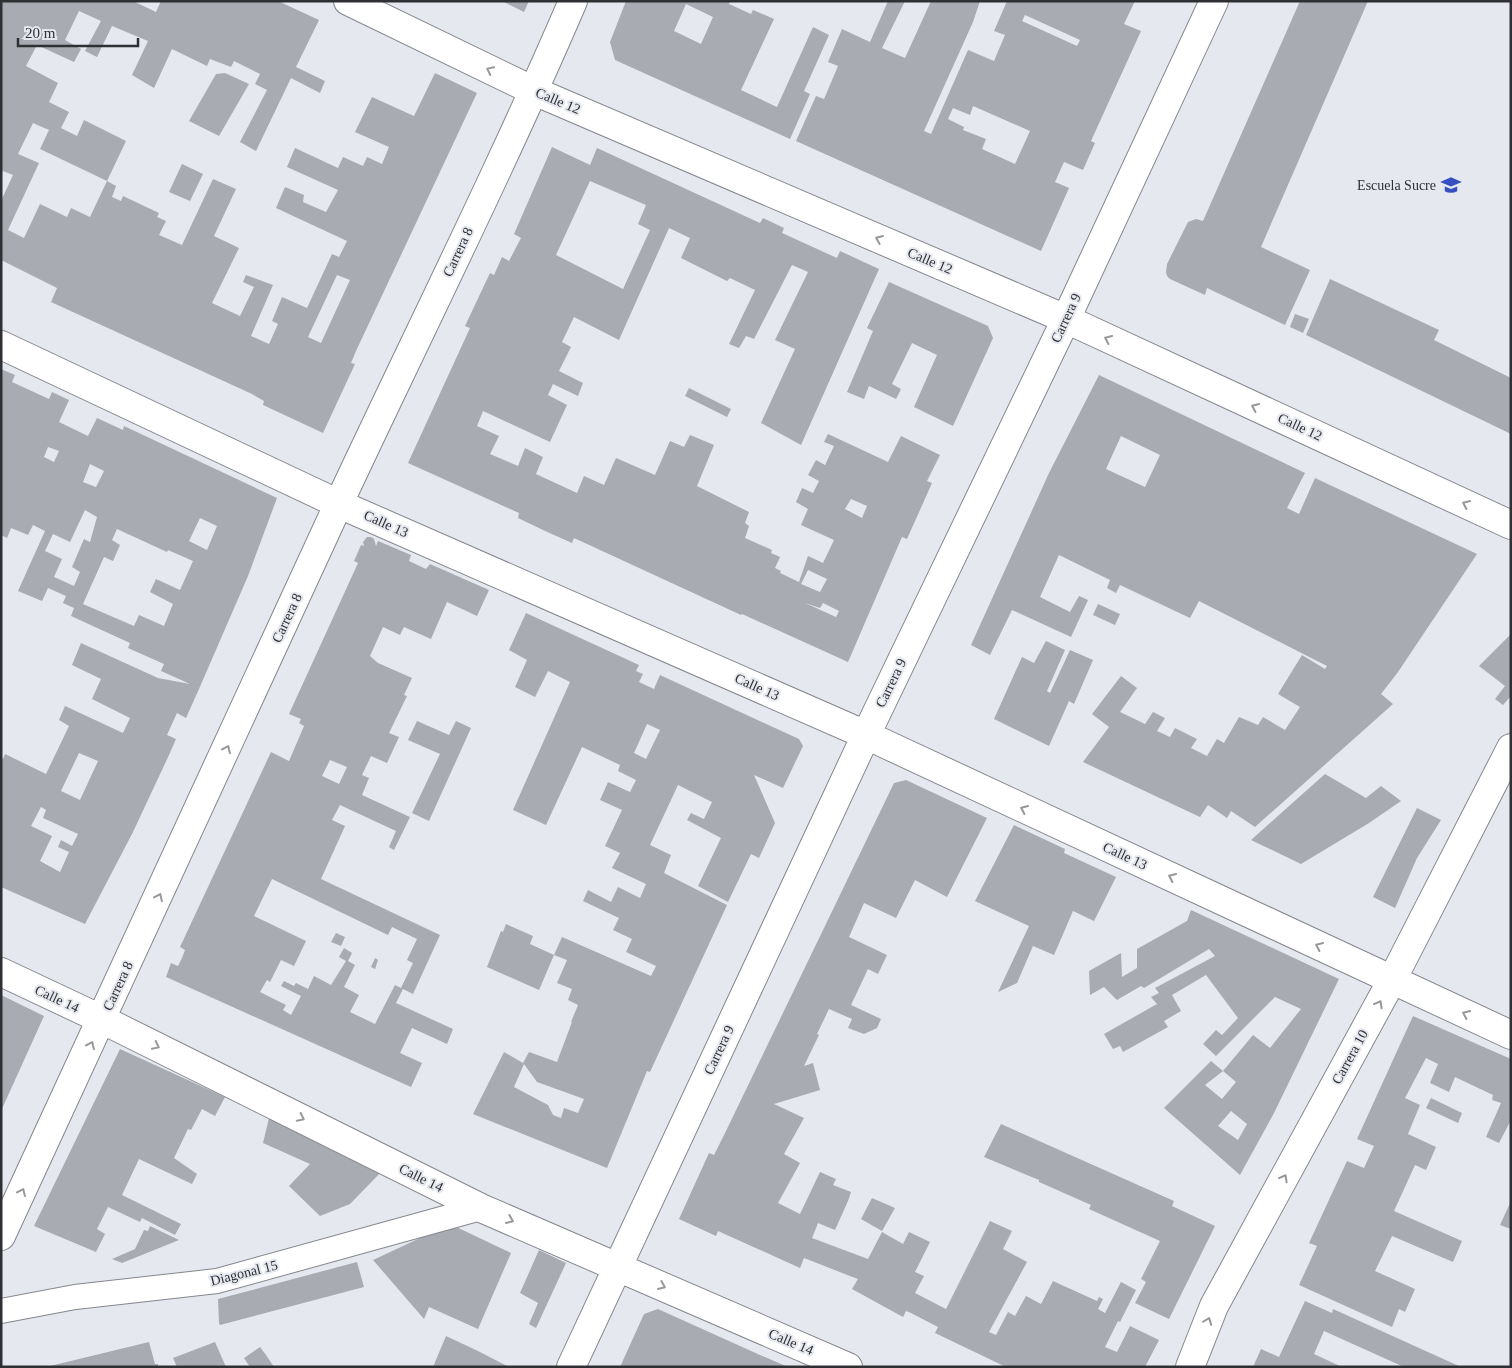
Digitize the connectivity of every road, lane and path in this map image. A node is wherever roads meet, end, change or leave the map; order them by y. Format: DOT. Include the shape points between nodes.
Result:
graph roads {
  1 [pos="348,1"];
  2 [pos="573,1"];
  3 [pos="1214,1"];
  4 [pos="534,91"];
  5 [pos="1066,320"];
  6 [pos="1,345"];
  7 [pos="339,504"];
  8 [pos="1511,525"];
  9 [pos="866,735"];
  10 [pos="1511,748"];
  11 [pos="1,972"];
  12 [pos="1392,980"];
  13 [pos="102,1020"];
  14 [pos="1511,1035"];
  15 [pos="481,1208"];
  16 [pos="1,1236"];
  17 [pos="617,1267"];
  18 [pos="1,1312"];
  19 [pos="571,1367"];
  20 [pos="848,1367"];
  21 [pos="1190,1367"];
  4 -- 1 [label="street, Calle 12, one-way"];
  2 -- 4 [label="street, Carrera 8"];
  3 -- 5 [label="street, Carrera 9"];
  5 -- 4 [label="street, Calle 12, one-way"];
  4 -- 7 [label="street, Carrera 8"];
  8 -- 5 [label="street, Calle 12, one-way"];
  5 -- 9 [label="street, Carrera 9"];
  6 -- 7 [label="street, Calle 13"];
  7 -- 9 [label="street, Calle 13"];
  13 -- 7 [label="street, Carrera 8, one-way"];
  12 -- 9 [label="street, Calle 13, one-way"];
  9 -- 17 [label="street, Carrera 9"];
  10 -- 12 [label="street, Carrera 10"];
  11 -- 13 [label="street, Calle 14"];
  14 -- 12 [label="street, Calle 13, one-way"];
  21 -- 12 [label="street, Carrera 10, one-way" via="1214,1306"];
  13 -- 15 [label="street, Calle 14, one-way"];
  16 -- 13 [label="street, Carrera 8, one-way"];
  15 -- 17 [label="street, Calle 14, one-way"];
  15 -- 18 [label="lane, Diagonal 15" via="217,1282 75,1297"];
  17 -- 19 [label="street, Carrera 9"];
  17 -- 20 [label="street, Calle 14, one-way"];
}
